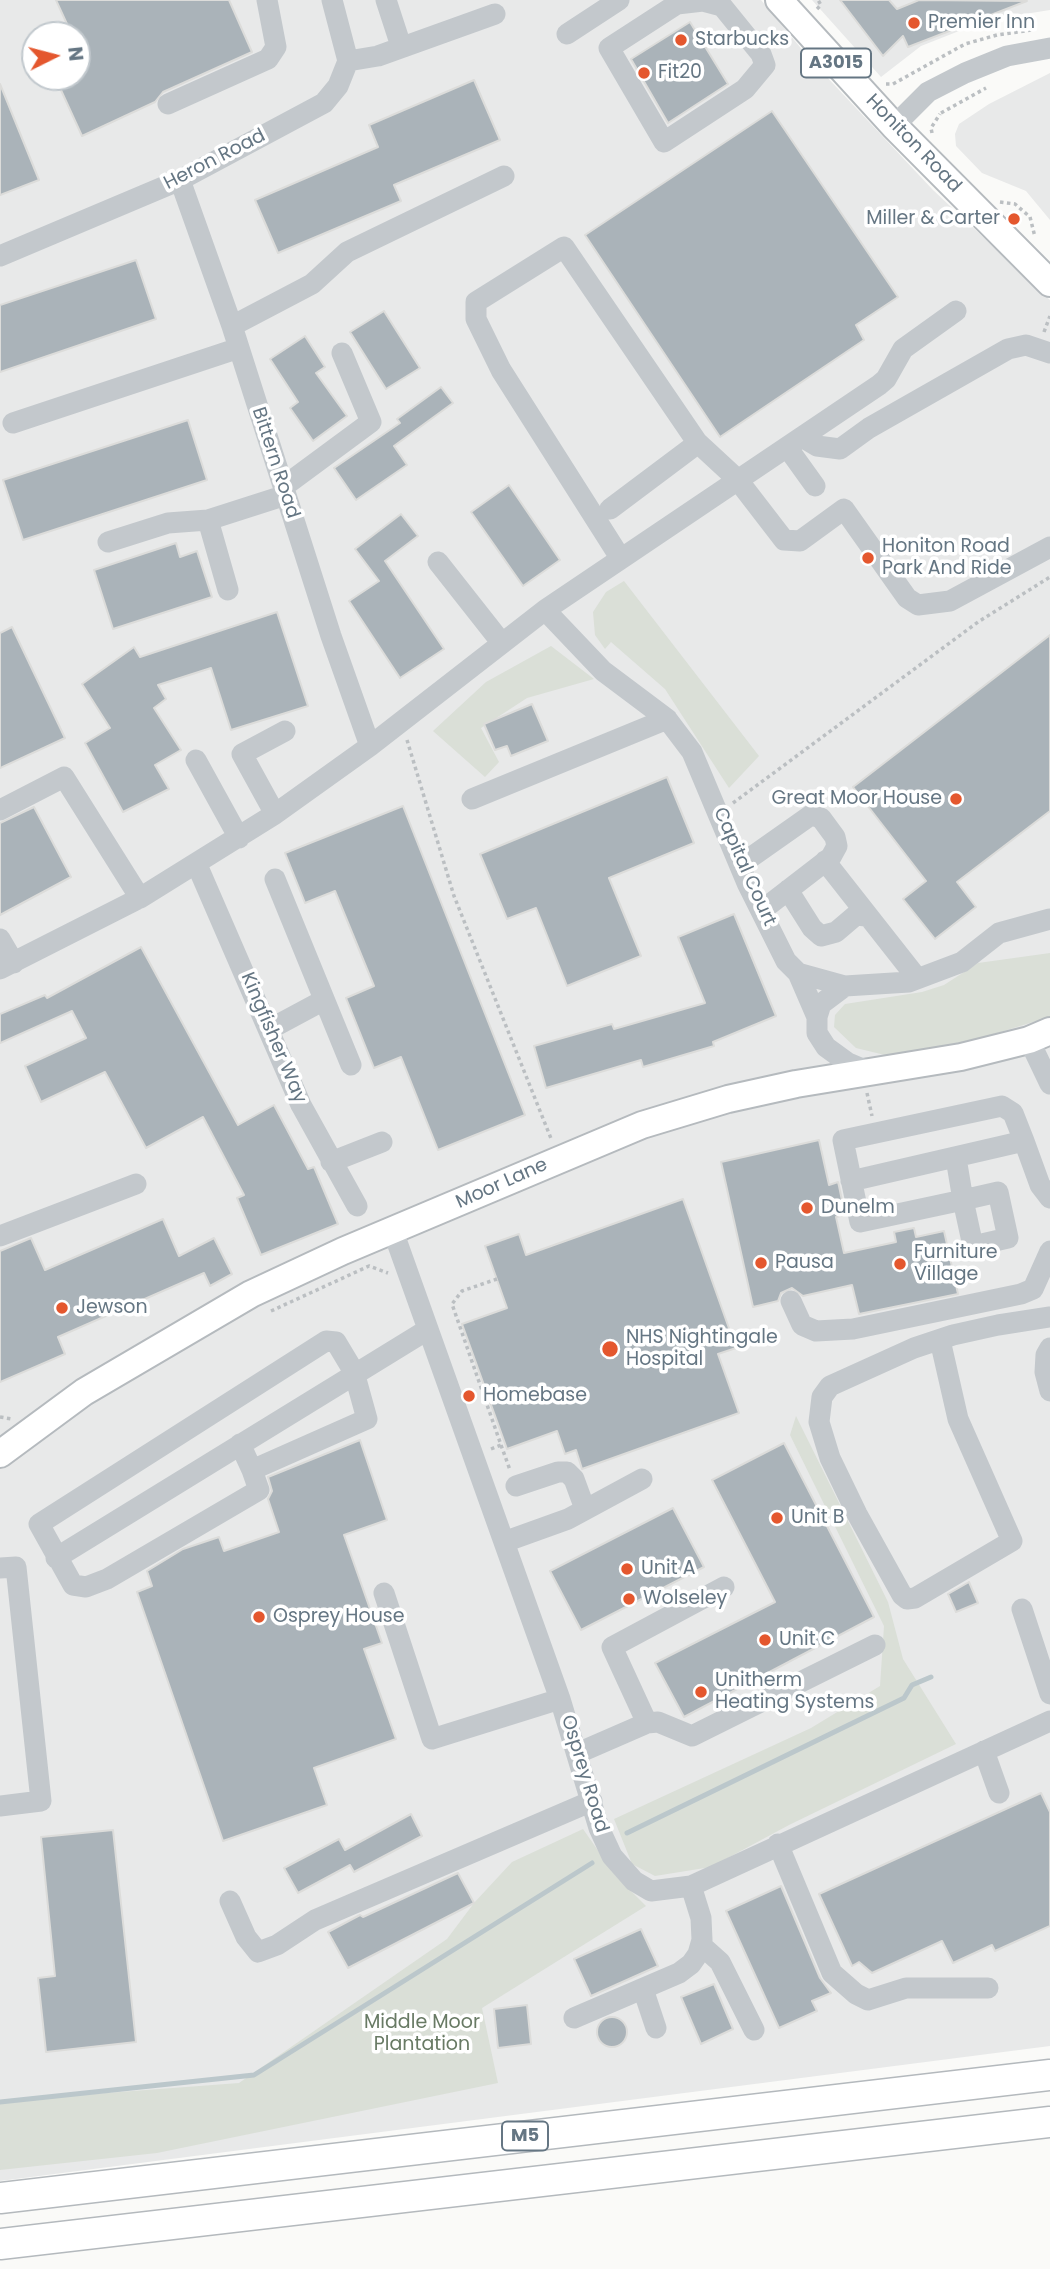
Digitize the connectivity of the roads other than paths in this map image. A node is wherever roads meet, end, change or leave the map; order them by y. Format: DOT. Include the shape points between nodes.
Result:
graph roads {
  1 [pos="267,0"];
  2 [pos="332,0"];
  3 [pos="386,0"];
  4 [pos="779,0"];
  5 [pos="716,2"];
  6 [pos="607,3"];
  7 [pos="495,14"];
  8 [pos="567,34"];
  9 [pos="401,46"];
  10 [pos="1050,48"];
  11 [pos="348,61"];
  12 [pos="168,104"];
  13 [pos="894,126"];
  14 [pos="504,176"];
  15 [pos="180,180"];
  16 [pos="0,256"];
  17 [pos="1050,283"];
  18 [pos="957,311"];
  19 [pos="232,326"];
  20 [pos="239,348"];
  21 [pos="342,353"];
  22 [pos="1050,353"];
  23 [pos="13,423"];
  24 [pos="794,442"];
  25 [pos="698,443"];
  26 [pos="737,480"];
  27 [pos="816,486"];
  28 [pos="284,491"];
  29 [pos="610,509"];
  30 [pos="208,520"];
  31 [pos="108,542"];
  32 [pos="1050,547"];
  33 [pos="621,559"];
  34 [pos="438,562"];
  35 [pos="228,590"];
  36 [pos="545,610"];
  37 [pos="501,642"];
  38 [pos="667,719"];
  39 [pos="285,730"];
  40 [pos="370,746"];
  41 [pos="196,760"];
  42 [pos="472,799"];
  43 [pos="0,810"];
  44 [pos="275,814"];
  45 [pos="239,838"];
  46 [pos="825,861"];
  47 [pos="197,865"];
  48 [pos="740,865"];
  49 [pos="275,879"];
  50 [pos="788,890"];
  51 [pos="140,898"];
  52 [pos="761,911"];
  53 [pos="866,916"];
  54 [pos="1050,919"];
  55 [pos="0,939"];
  56 [pos="7,966"];
  57 [pos="798,974"];
  58 [pos="917,978"];
  59 [pos="845,986"];
  60 [pos="324,1000"];
  61 [pos="817,1017"];
  62 [pos="270,1029"];
  63 [pos="1039,1035"];
  64 [pos="351,1065"];
  65 [pos="867,1082"];
  66 [pos="1050,1084"];
  67 [pos="1024,1141"];
  68 [pos="382,1142"];
  69 [pos="956,1158"];
  70 [pos="331,1162"];
  71 [pos="850,1181"];
  72 [pos="136,1184"];
  73 [pos="1050,1198"];
  74 [pos="357,1206"];
  75 [pos="393,1231"];
  76 [pos="0,1236"];
  77 [pos="1050,1251"];
  78 [pos="791,1301"];
  79 [pos="1050,1317"];
  80 [pos="427,1330"];
  81 [pos="940,1339"];
  82 [pos="1050,1348"];
  83 [pos="354,1372"];
  84 [pos="1050,1391"];
  85 [pos="240,1444"];
  86 [pos="0,1454"];
  87 [pos="251,1470"];
  88 [pos="642,1479"];
  89 [pos="516,1486"];
  90 [pos="586,1510"];
  91 [pos="504,1542"];
  92 [pos="57,1558"];
  93 [pos="0,1568"];
  94 [pos="724,1587"];
  95 [pos="384,1593"];
  96 [pos="1022,1609"];
  97 [pos="875,1645"];
  98 [pos="1050,1694"];
  99 [pos="561,1699"];
  100 [pos="1050,1721"];
  101 [pos="647,1723"];
  102 [pos="984,1751"];
  103 [pos="579,1753"];
  104 [pos="999,1793"];
  105 [pos="592,1801"];
  106 [pos="0,1806"];
  107 [pos="778,1844"];
  108 [pos="691,1886"];
  109 [pos="230,1901"];
  110 [pos="701,1945"];
  111 [pos="988,1988"];
  112 [pos="643,1989"];
  113 [pos="574,2018"];
  114 [pos="656,2028"];
  115 [pos="754,2030"];
  116 [pos="1050,2075"];
  117 [pos="1050,2122"];
  118 [pos="0,2198"];
  119 [pos="0,2244"];
  1 -- 12 [label="street" via="276,47 268,59"];
  2 -- 11 [label="street"];
  3 -- 9 [label="street"];
  4 -- 13 [label="main road, Honiton Road / A3015"];
  5 -- 5 [label="street" via="761,54 765,65 745,89 663,142 609,48 677,4"];
  6 -- 8 [label="street"];
  7 -- 9 [label="street"];
  9 -- 11 [label="street"];
  10 -- 13 [label="street" via="1007,55 965,73 928,92"];
  11 -- 15 [label="street, Heron Road" via="338,86 324,103"];
  13 -- 17 [label="main road, Honiton Road"];
  14 -- 19 [label="street" via="347,253 312,284"];
  15 -- 16 [label="street, Heron Road"];
  15 -- 19 [label="street, Bittern Road"];
  18 -- 24 [label="street" via="903,349 886,379"];
  19 -- 20 [label="street, Bittern Road"];
  20 -- 23 [label="street"];
  20 -- 28 [label="street, Bittern Road"];
  21 -- 28 [label="street" via="371,422"];
  22 -- 24 [label="street" via="1026,345 1008,349 840,449"];
  24 -- 26 [label="street"];
  24 -- 27 [label="street"];
  25 -- 26 [label="street"];
  25 -- 29 [label="street"];
  25 -- 33 [label="street" via="564,247 476,302 476,319 501,370"];
  26 -- 32 [label="street" via="784,540 800,541 844,509 907,598 918,605 950,601"];
  26 -- 33 [label="street"];
  28 -- 30 [label="street"];
  28 -- 40 [label="street, Bittern Road"];
  30 -- 31 [label="street" via="168,523"];
  30 -- 35 [label="street"];
  33 -- 36 [label="street"];
  34 -- 37 [label="street"];
  36 -- 37 [label="street"];
  36 -- 38 [label="street, Capital Court" via="603,671"];
  37 -- 40 [label="street"];
  38 -- 42 [label="street"];
  38 -- 48 [label="street, Capital Court" via="692,752"];
  39 -- 44 [label="street" via="242,754"];
  40 -- 44 [label="street"];
  41 -- 45 [label="street"];
  43 -- 51 [label="street" via="64,777"];
  44 -- 45 [label="street"];
  45 -- 47 [label="street"];
  46 -- 48 [label="street" via="835,852 835,837 821,818 811,815"];
  46 -- 50 [label="street"];
  46 -- 53 [label="street"];
  47 -- 51 [label="street"];
  47 -- 62 [label="street, Kingfisher Way"];
  48 -- 52 [label="street, Capital Court"];
  49 -- 60 [label="street"];
  50 -- 52 [label="street"];
  50 -- 53 [label="street" via="821,936 836,932 856,915"];
  51 -- 56 [label="street"];
  52 -- 57 [label="street, Capital Court" via="786,961"];
  53 -- 58 [label="street"];
  54 -- 58 [label="street" via="999,933 962,962"];
  55 -- 56 [label="street"];
  57 -- 59 [label="street"];
  57 -- 61 [label="street, Capital Court"];
  58 -- 59 [label="street"];
  59 -- 61 [label="street" via="821,1004"];
  60 -- 62 [label="street"];
  60 -- 64 [label="street"];
  61 -- 65 [label="street, Capital Court" via="817,1033 826,1047"];
  62 -- 70 [label="street, Kingfisher Way" via="301,1105"];
  63 -- 65 [label="main road, Moor Lane"];
  63 -- 66 [label="street"];
  65 -- 75 [label="main road, Moor Lane" via="729,1099 642,1125"];
  67 -- 69 [label="street"];
  67 -- 71 [label="street" via="1013,1113 1002,1106 843,1140"];
  67 -- 73 [label="street" via="1040,1185"];
  68 -- 70 [label="street"];
  69 -- 71 [label="street"];
  69 -- 71 [label="street" via="963,1200 860,1223"];
  70 -- 74 [label="street, Kingfisher Way"];
  72 -- 76 [label="street"];
  75 -- 80 [label="street, Osprey Road"];
  75 -- 86 [label="main road, Moor Lane" via="310,1266 183,1332 84,1392"];
  77 -- 78 [label="street" via="1040,1279 1033,1289 1021,1294 853,1329 816,1331 802,1325"];
  79 -- 81 [label="street"];
  80 -- 83 [label="street"];
  80 -- 91 [label="street, Osprey Road"];
  81 -- 81 [label="street" via="830,1386 822,1397 819,1422 830,1458 907,1599 1012,1541 958,1419"];
  82 -- 84 [label="street" via="1045,1372"];
  83 -- 85 [label="street"];
  83 -- 87 [label="street" via="367,1419"];
  83 -- 92 [label="street" via="336,1342 326,1341 210,1413 38,1524"];
  85 -- 87 [label="street"];
  85 -- 92 [label="street"];
  87 -- 92 [label="street" via="258,1490 107,1579 86,1587 73,1585"];
  88 -- 90 [label="street"];
  89 -- 90 [label="street" via="567,1472"];
  90 -- 91 [label="street"];
  91 -- 99 [label="street, Osprey Road"];
  93 -- 106 [label="street" via="16,1567 41,1801"];
  94 -- 101 [label="street" via="612,1647"];
  95 -- 99 [label="street" via="432,1739"];
  96 -- 98 [label="street"];
  97 -- 101 [label="street" via="692,1736 657,1722"];
  99 -- 103 [label="street, Osprey Road"];
  100 -- 102 [label="street, Osprey Road"];
  101 -- 103 [label="street"];
  102 -- 104 [label="street"];
  102 -- 107 [label="street, Osprey Road"];
  103 -- 105 [label="street, Osprey Road"];
  105 -- 108 [label="street, Osprey Road" via="612,1856 634,1881 651,1891"];
  105 -- 109 [label="street" via="314,1920 258,1952"];
  107 -- 108 [label="street, Osprey Road"];
  107 -- 111 [label="street" via="832,1973 856,1994 868,2000 906,1988"];
  108 -- 110 [label="street" via="701,1918"];
  110 -- 112 [label="street" via="691,1964"];
  110 -- 115 [label="street" via="720,1962"];
  112 -- 113 [label="street"];
  112 -- 114 [label="street"];
  116 -- 118 [label="highway, M5"];
  117 -- 119 [label="highway"];
}
